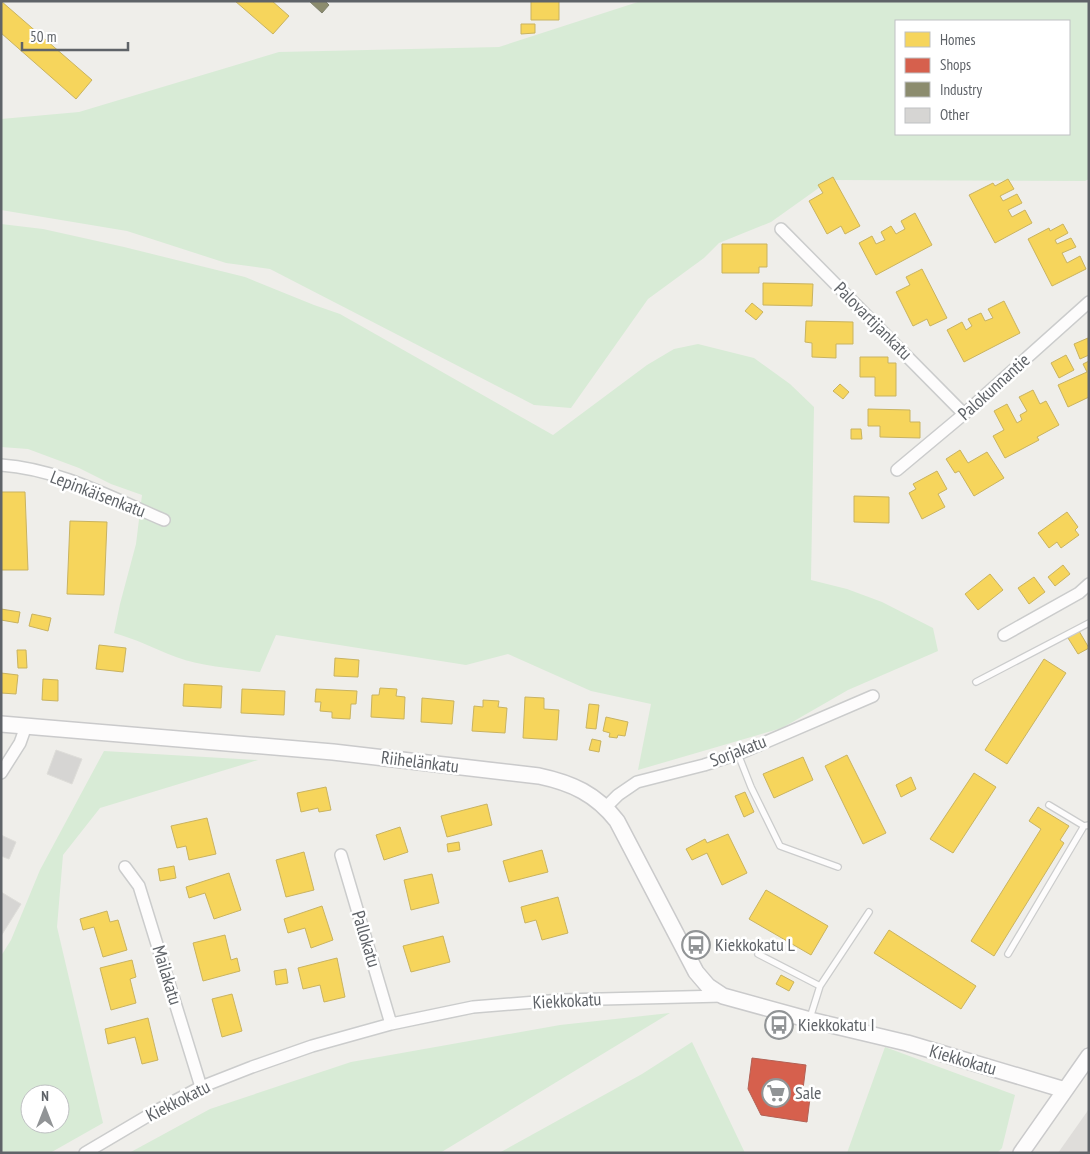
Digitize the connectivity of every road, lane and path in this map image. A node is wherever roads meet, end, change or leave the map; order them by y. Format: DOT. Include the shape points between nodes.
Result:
graph roads {
  1 [pos="781,229"];
  2 [pos="1089,302"];
  3 [pos="964,414"];
  4 [pos="1,464"];
  5 [pos="897,470"];
  6 [pos="164,520"];
  7 [pos="1089,584"];
  8 [pos="1089,623"];
  9 [pos="1004,635"];
  10 [pos="976,682"];
  11 [pos="873,696"];
  12 [pos="1,724"];
  13 [pos="26,726"];
  14 [pos="738,754"];
  15 [pos="1,773"];
  16 [pos="1049,805"];
  17 [pos="606,807"];
  18 [pos="1086,826"];
  19 [pos="341,855"];
  20 [pos="125,867"];
  21 [pos="838,867"];
  22 [pos="869,912"];
  23 [pos="758,954"];
  24 [pos="1008,954"];
  25 [pos="820,986"];
  26 [pos="723,996"];
  27 [pos="810,1020"];
  28 [pos="391,1024"];
  29 [pos="1089,1056"];
  30 [pos="201,1087"];
  31 [pos="1065,1090"];
  32 [pos="86,1153"];
  33 [pos="1021,1153"];
  1 -- 3 [label="street, Palovartijankatu"];
  2 -- 3 [label="street, Palokunnantie"];
  3 -- 5 [label="street, Palokunnantie"];
  4 -- 6 [label="street, Lepinkäisenkatu" via="78,482"];
  7 -- 9 [label="street" via="1079,593"];
  8 -- 10 [label="lane"];
  11 -- 14 [label="street, Sorjakatu"];
  12 -- 13 [label="street, Riihelänkatu"];
  13 -- 15 [label="street" via="20,743"];
  13 -- 17 [label="street, Riihelänkatu" via="333,752 539,776 585,792"];
  14 -- 17 [label="street, Sorjakatu" via="637,782"];
  14 -- 21 [label="lane" via="780,846"];
  16 -- 18 [label="lane"];
  17 -- 26 [label="street, Riihelänkatu" via="617,820 696,972"];
  18 -- 24 [label="lane"];
  19 -- 28 [label="street, Pallokatu"];
  20 -- 30 [label="street, Mailakatu" via="139,886"];
  22 -- 25 [label="lane"];
  23 -- 25 [label="lane"];
  25 -- 27 [label="lane"];
  26 -- 27 [label="street, Kiekkokatu"];
  26 -- 28 [label="street, Kiekkokatu" via="561,1000 473,1008"];
  27 -- 31 [label="street, Kiekkokatu" via="907,1043"];
  28 -- 30 [label="street, Kiekkokatu" via="312,1046"];
  29 -- 31 [label="street"];
  30 -- 32 [label="street, Kiekkokatu"];
  31 -- 33 [label="street"];
}
